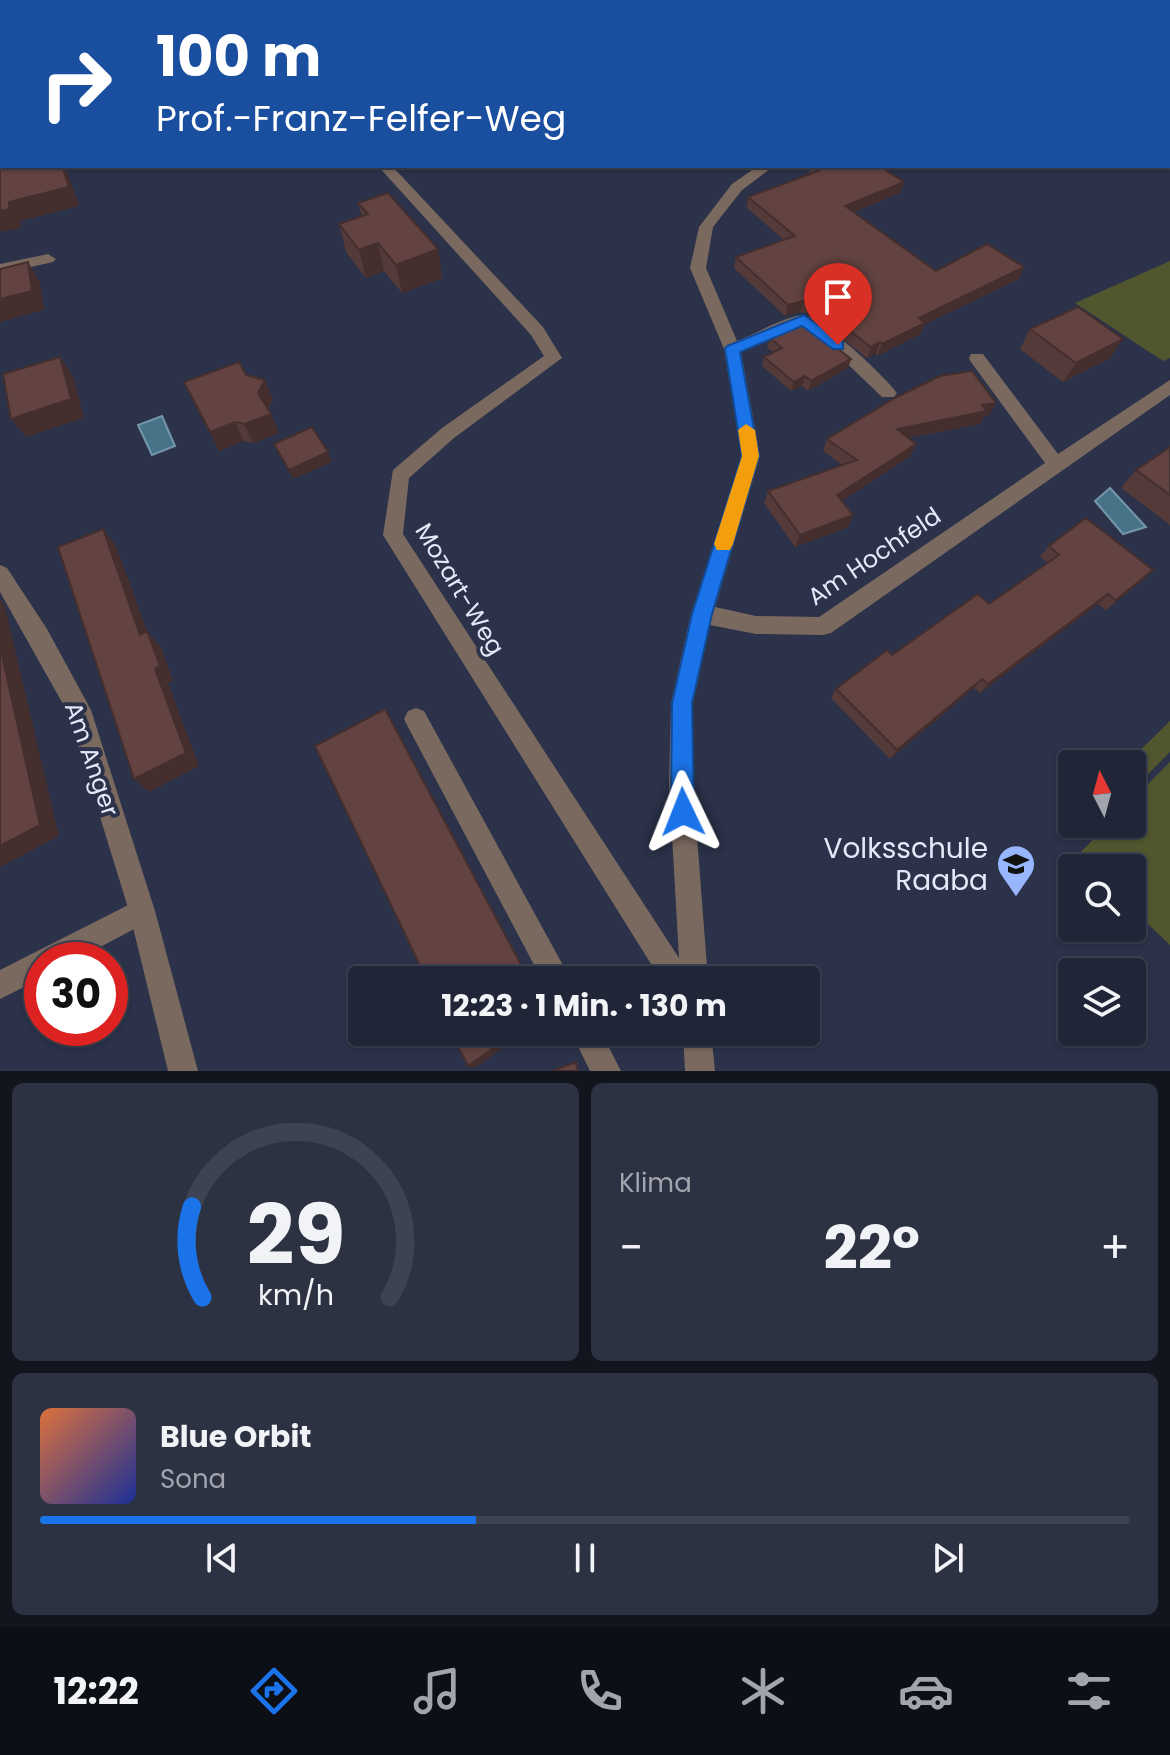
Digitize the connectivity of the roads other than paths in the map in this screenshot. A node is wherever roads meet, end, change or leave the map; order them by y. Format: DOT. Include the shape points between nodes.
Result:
graph roads {
  1 [pos="387,168"];
  2 [pos="764,168"];
  3 [pos="48,259"];
  4 [pos="0,269"];
  5 [pos="732,349"];
  6 [pos="977,358"];
  7 [pos="1170,386"];
  8 [pos="888,393"];
  9 [pos="1055,463"];
  10 [pos="0,574"];
  11 [pos="702,614"];
  12 [pos="416,719"];
  13 [pos="142,911"];
  14 [pos="83,942"];
  15 [pos="549,966"];
  16 [pos="668,966"];
  17 [pos="693,966"];
  18 [pos="24,972"];
  19 [pos="0,985"];
  20 [pos="593,1046"];
  21 [pos="698,1046"];
  22 [pos="183,1071"];
  23 [pos="606,1071"];
  24 [pos="700,1071"];
  1 -- 16 [label="street, Mozart-Weg" via="537,331 554,358 448,433 400,475 393,535"];
  2 -- 5 [label="street" via="737,187 706,227 698,268"];
  3 -- 4 [label="street"];
  5 -- 8 [label="street" via="804,320"];
  5 -- 11 [label="street" via="751,456"];
  6 -- 9 [label="street"];
  7 -- 9 [label="street, Am Hochfeld"];
  9 -- 11 [label="street, Am Hochfeld" via="823,626 756,625"];
  10 -- 13 [label="street, Am Anger" via="79,710"];
  11 -- 17 [label="street" via="682,703 681,784"];
  12 -- 15 [label="street"];
  13 -- 14 [label="street"];
  13 -- 22 [label="street, Am Anger"];
  18 -- 19 [label="street"];
  20 -- 23 [label="street"];
  21 -- 24 [label="street"];
}
